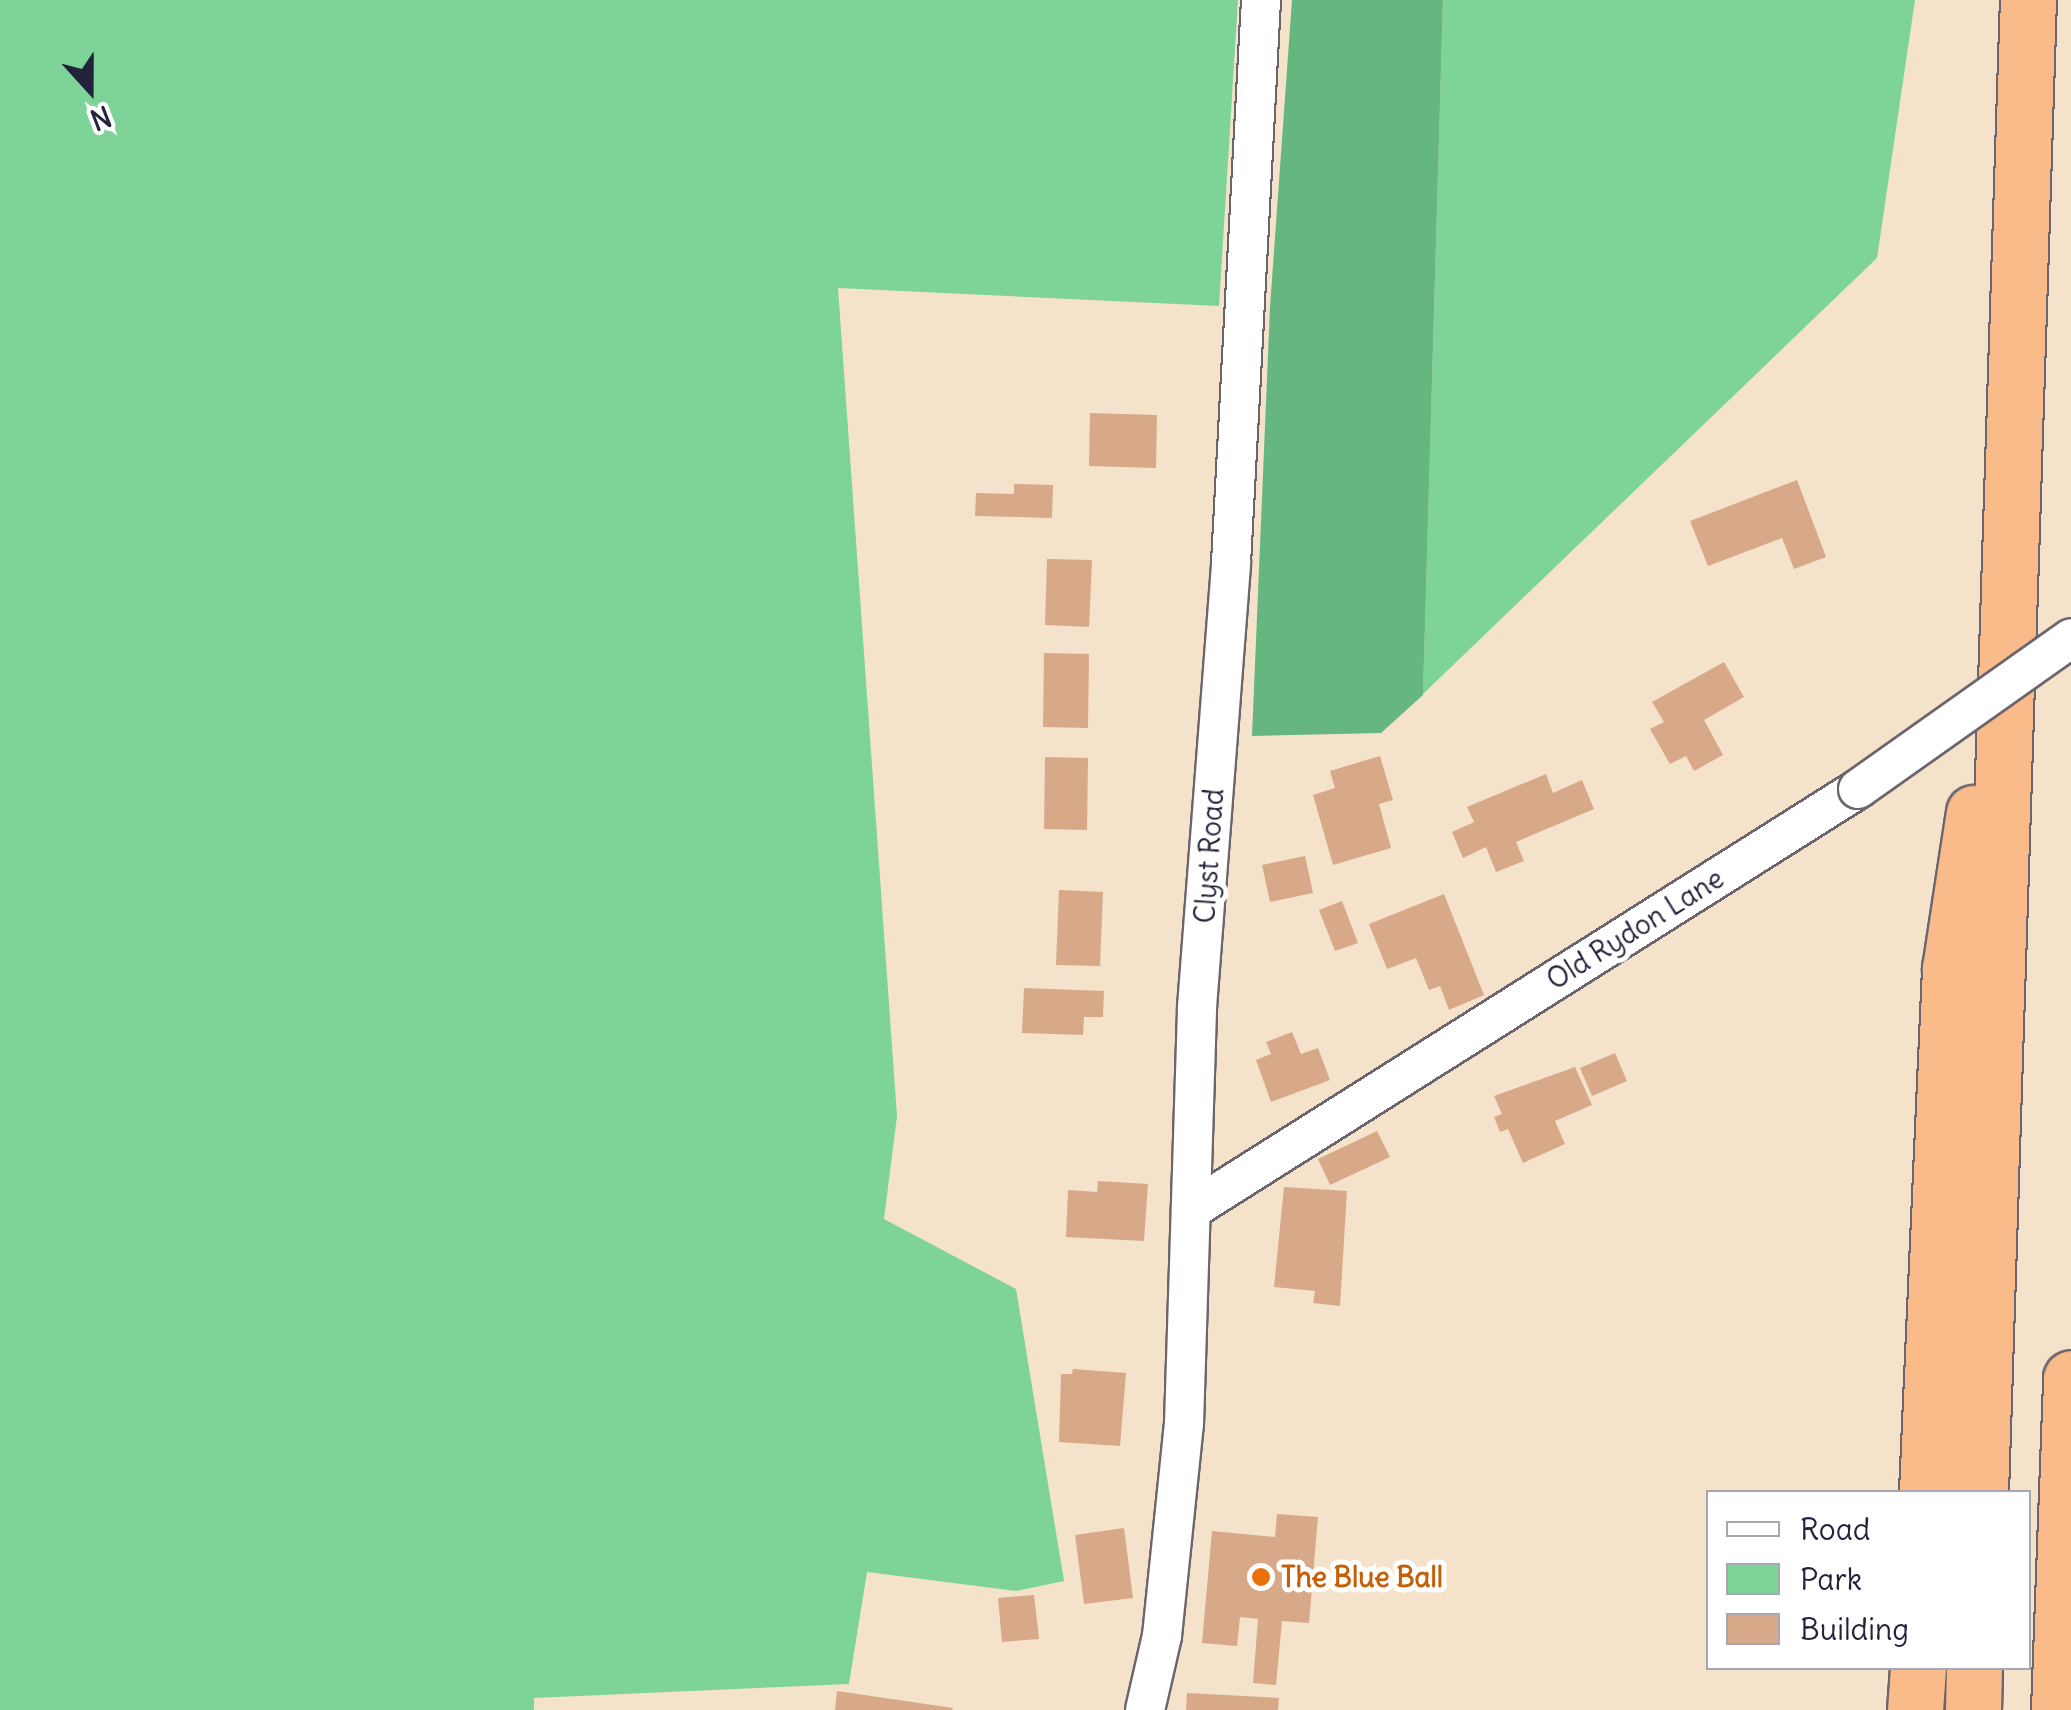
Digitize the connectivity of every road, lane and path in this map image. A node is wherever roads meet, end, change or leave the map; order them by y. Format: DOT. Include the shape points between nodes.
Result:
graph roads {
  1 [pos="1262,0"];
  2 [pos="2028,0"];
  3 [pos="2013,553"];
  4 [pos="2071,638"];
  5 [pos="1191,1210"];
  6 [pos="2071,1378"];
  7 [pos="1927,1490"];
  8 [pos="1980,1490"];
  9 [pos="1918,1670"];
  10 [pos="1974,1670"];
  11 [pos="1146,1710"];
  12 [pos="1916,1710"];
  13 [pos="1973,1710"];
  14 [pos="2059,1710"];
  1 -- 5 [label="street, Clyst Road" via="1231,563 1197,1007"];
  2 -- 3 [label="highway"];
  3 -- 7 [label="highway" via="1950,969"];
  3 -- 8 [label="highway"];
  4 -- 5 [label="street, Old Rydon Lane, bridge" via="1858,789"];
  5 -- 11 [label="street, Clyst Road" via="1184,1424 1162,1636"];
  6 -- 14 [label="highway"];
  9 -- 12 [label="highway"];
  10 -- 13 [label="highway"];
}
